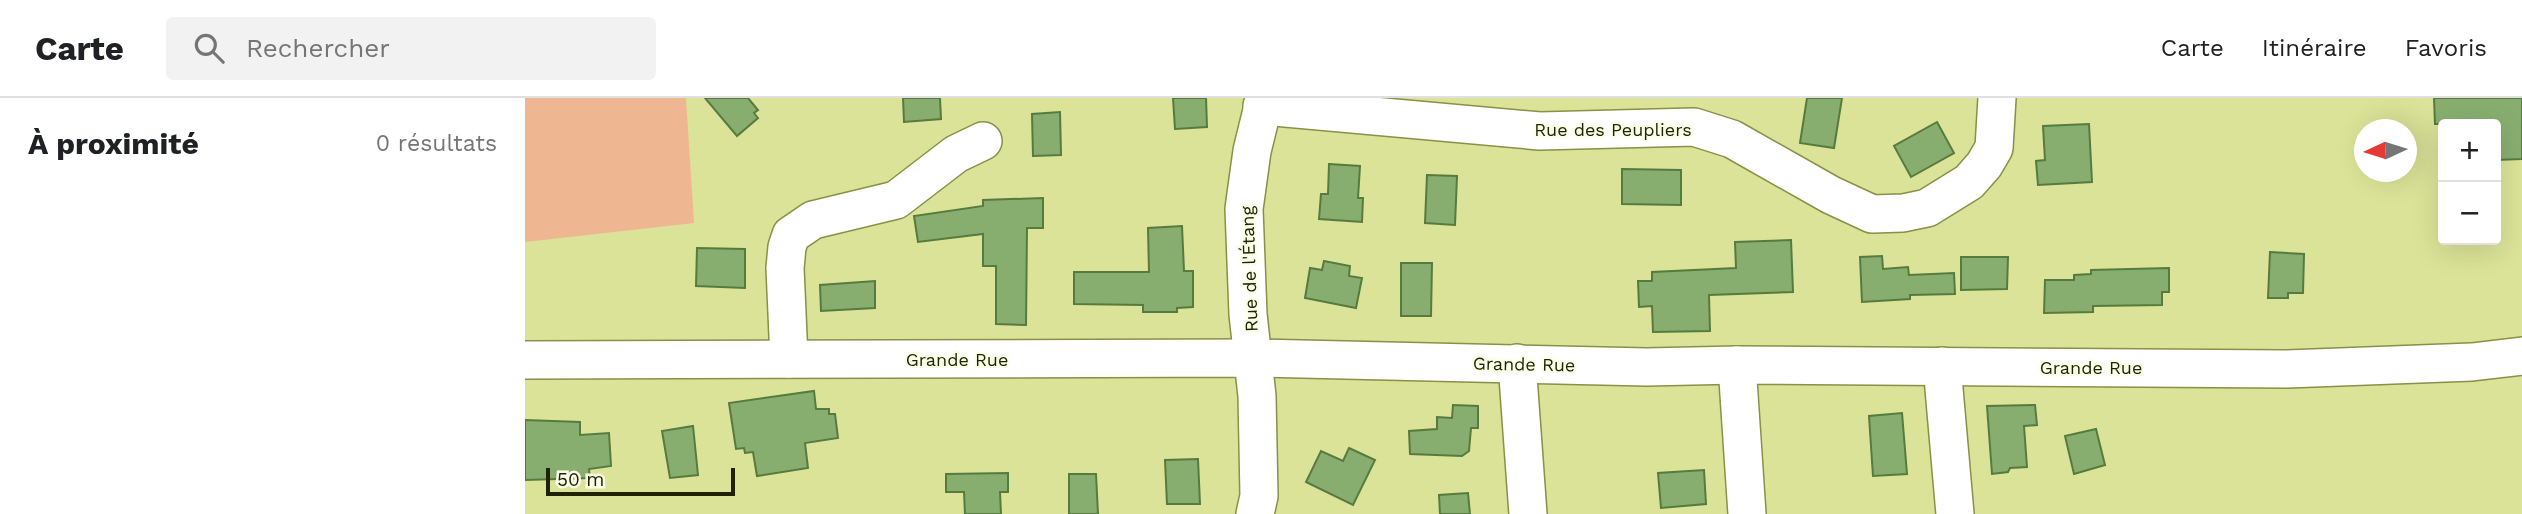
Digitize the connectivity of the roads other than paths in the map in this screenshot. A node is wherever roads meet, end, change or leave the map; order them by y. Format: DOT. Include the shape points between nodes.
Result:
graph roads {
  1 [pos="1997,98"];
  2 [pos="1263,102"];
  3 [pos="983,141"];
  4 [pos="2522,356"];
  5 [pos="1254,358"];
  6 [pos="789,359"];
  7 [pos="525,360"];
  8 [pos="1517,363"];
  9 [pos="1737,365"];
  10 [pos="1942,366"];
  11 [pos="1255,514"];
  12 [pos="1528,514"];
  13 [pos="1747,514"];
  14 [pos="1955,514"];
  1 -- 2 [label="street, Rue des Peupliers" via="1994,148 1969,182 1927,208 1872,214 1732,139 1695,127 1540,131"];
  2 -- 5 [label="street, Rue de l'Étang" via="1244,209"];
  3 -- 6 [label="street" via="956,154 897,200 813,220 791,236 785,268"];
  4 -- 10 [label="street, Grande Rue" via="2287,369"];
  5 -- 6 [label="street, Grande Rue"];
  5 -- 8 [label="street, Grande Rue"];
  5 -- 11 [label="street, Rue de l'Étang" via="1259,496"];
  6 -- 7 [label="street, Grande Rue"];
  8 -- 9 [label="street, Grande Rue"];
  8 -- 12 [label="street"];
  9 -- 10 [label="street, Grande Rue"];
  9 -- 13 [label="street"];
  10 -- 14 [label="street"];
}
